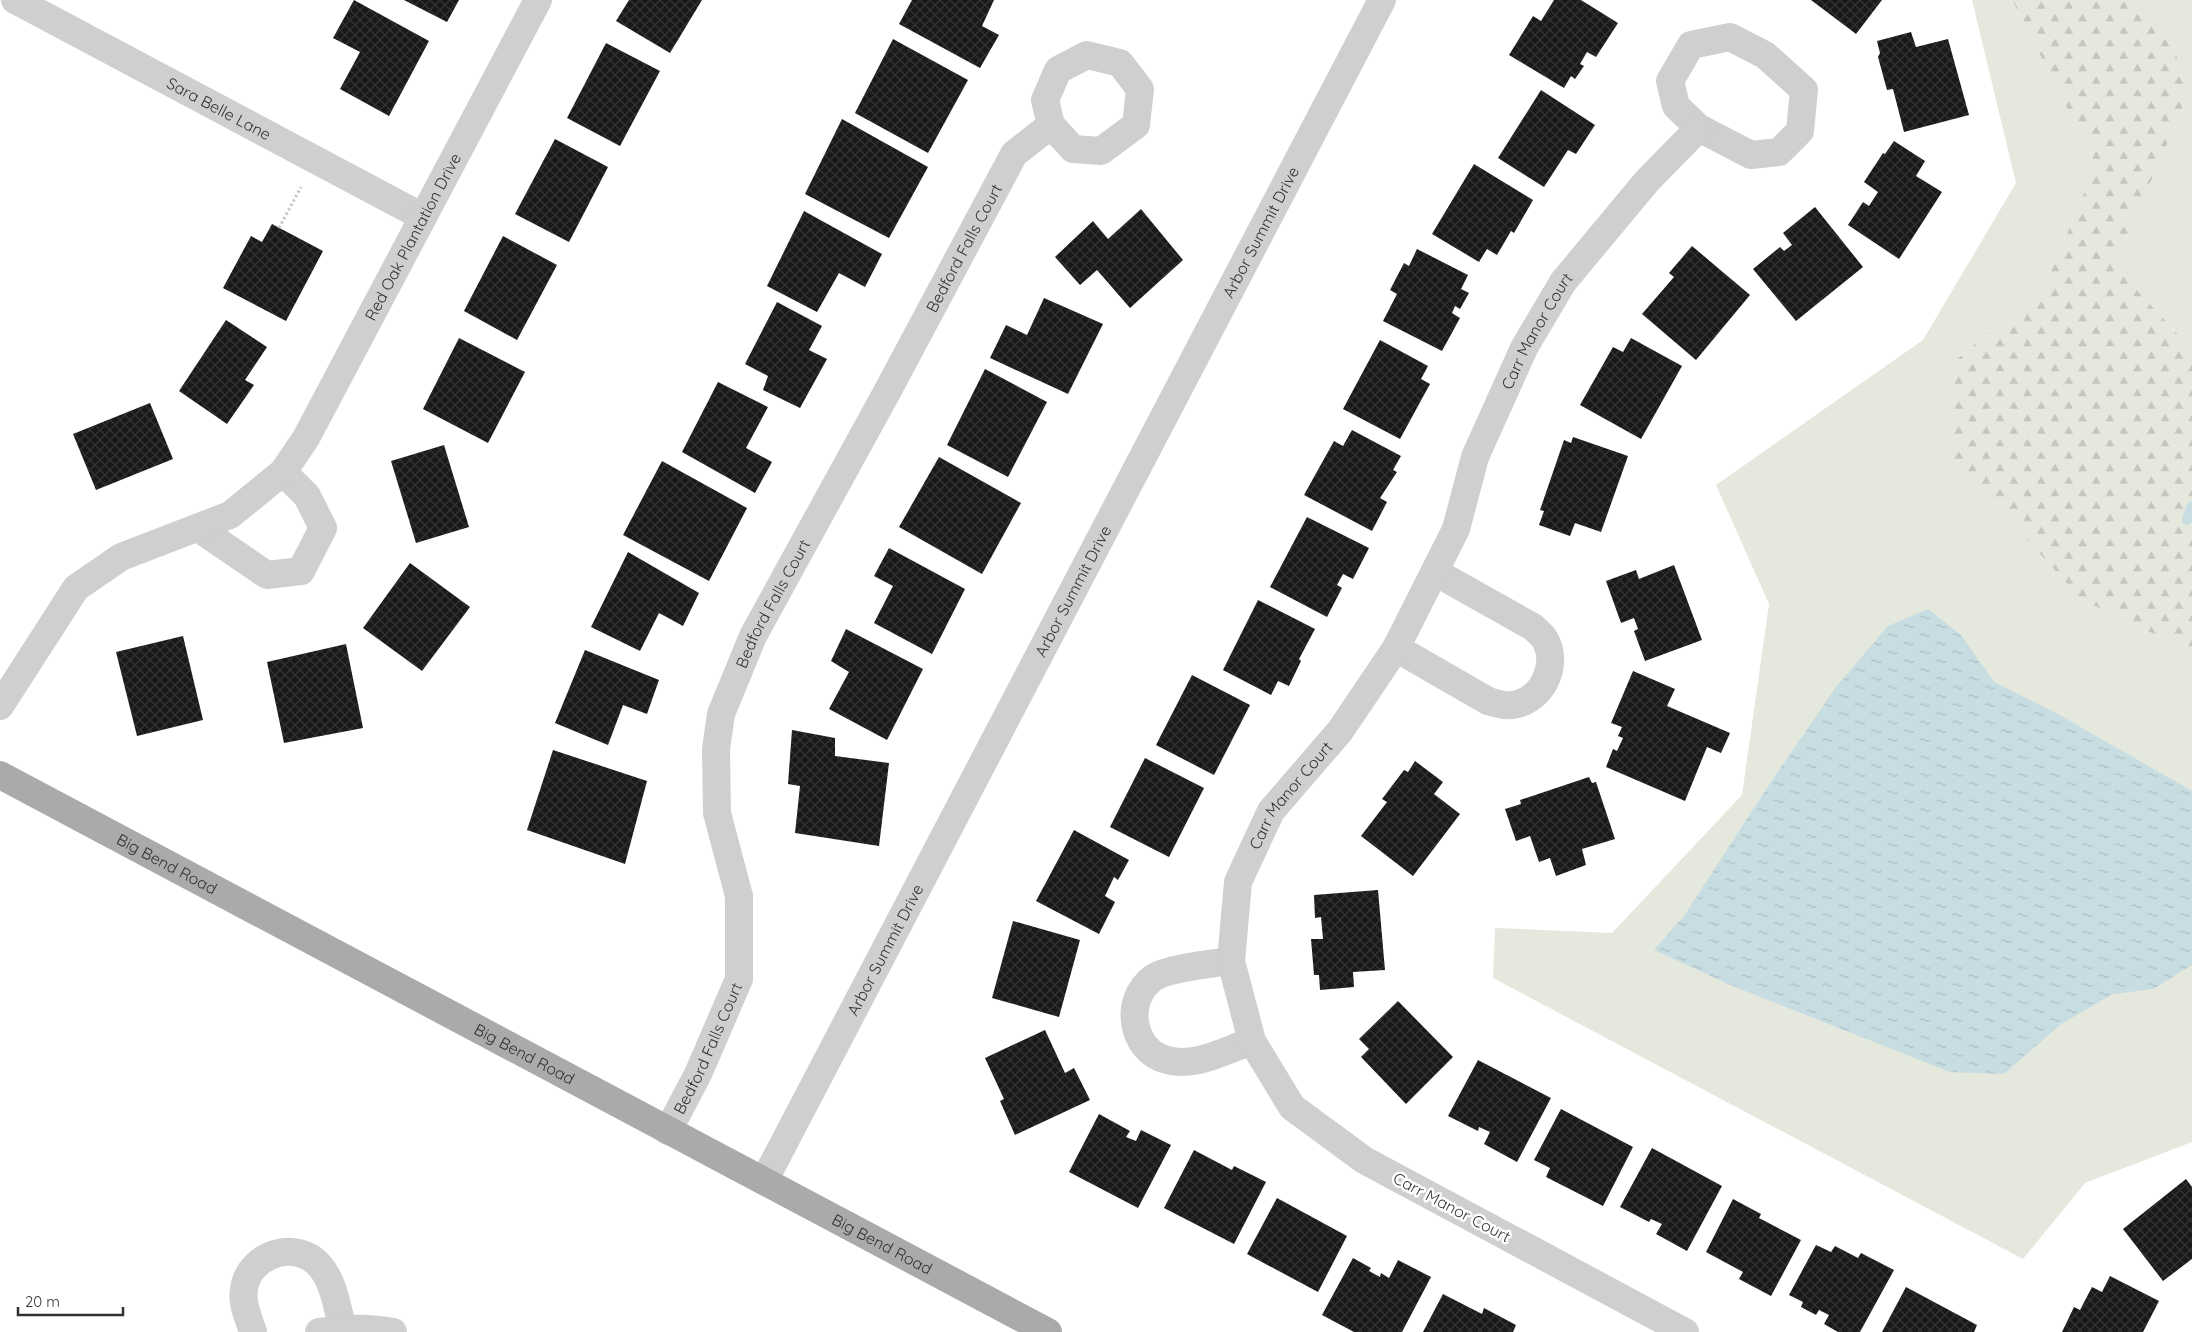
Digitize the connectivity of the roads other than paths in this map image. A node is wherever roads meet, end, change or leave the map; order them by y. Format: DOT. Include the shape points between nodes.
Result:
graph roads {
  1 [pos="15,0"];
  2 [pos="538,0"];
  3 [pos="1382,0"];
  4 [pos="1051,124"];
  5 [pos="1700,128"];
  6 [pos="423,217"];
  7 [pos="283,472"];
  8 [pos="198,528"];
  9 [pos="1435,572"];
  10 [pos="1396,648"];
  11 [pos="0,706"];
  12 [pos="0,776"];
  13 [pos="1231,961"];
  14 [pos="1252,1041"];
  15 [pos="668,1131"];
  16 [pos="764,1181"];
  17 [pos="331,1330"];
  18 [pos="253,1332"];
  19 [pos="393,1332"];
  20 [pos="1048,1332"];
  21 [pos="1685,1332"];
  1 -- 6 [label="street, Sara Belle Lane"];
  2 -- 6 [label="street, Red Oak Plantation Drive"];
  3 -- 16 [label="street, Arbor Summit Drive"];
  4 -- 15 [label="street, Bedford Falls Court" via="1014,154 753,636 721,714 716,749 718,812 739,896 739,979 698,1074"];
  5 -- 5 [label="street" via="1751,155 1779,152 1800,131 1804,90 1765,55 1730,37 1691,45 1670,81 1676,106"];
  5 -- 9 [label="street, Carr Manor Court" via="1647,182 1563,282 1524,348 1475,456 1456,529"];
  6 -- 7 [label="street, Red Oak Plantation Drive" via="306,438"];
  7 -- 8 [label="street, Red Oak Plantation Drive" via="230,515"];
  7 -- 8 [label="street" via="307,496 323,528 302,571 267,576"];
  8 -- 11 [label="street, Red Oak Plantation Drive" via="121,557 76,588"];
  9 -- 10 [label="street, Carr Manor Court"];
  9 -- 10 [label="street" via="1533,627 1544,638 1550,668 1545,682 1532,698 1518,704 1502,705 1488,701"];
  10 -- 13 [label="street, Carr Manor Court" via="1340,731 1271,811 1238,882"];
  12 -- 15 [label="main road, Big Bend Road"];
  13 -- 14 [label="street, Carr Manor Court"];
  13 -- 14 [label="street" via="1164,973 1152,979 1134,1006 1135,1023 1140,1039 1152,1053 1167,1060 1186,1062 1203,1059"];
  14 -- 21 [label="street, Carr Manor Court" via="1292,1106 1364,1160"];
  15 -- 16 [label="main road, Big Bend Road"];
  16 -- 20 [label="main road, Big Bend Road"];
  17 -- 18 [label="street" via="328,1276 311,1258 296,1252 280,1252 266,1257 252,1269 245,1283 243,1298"];
  17 -- 19 [label="street" via="379,1329"];
}
